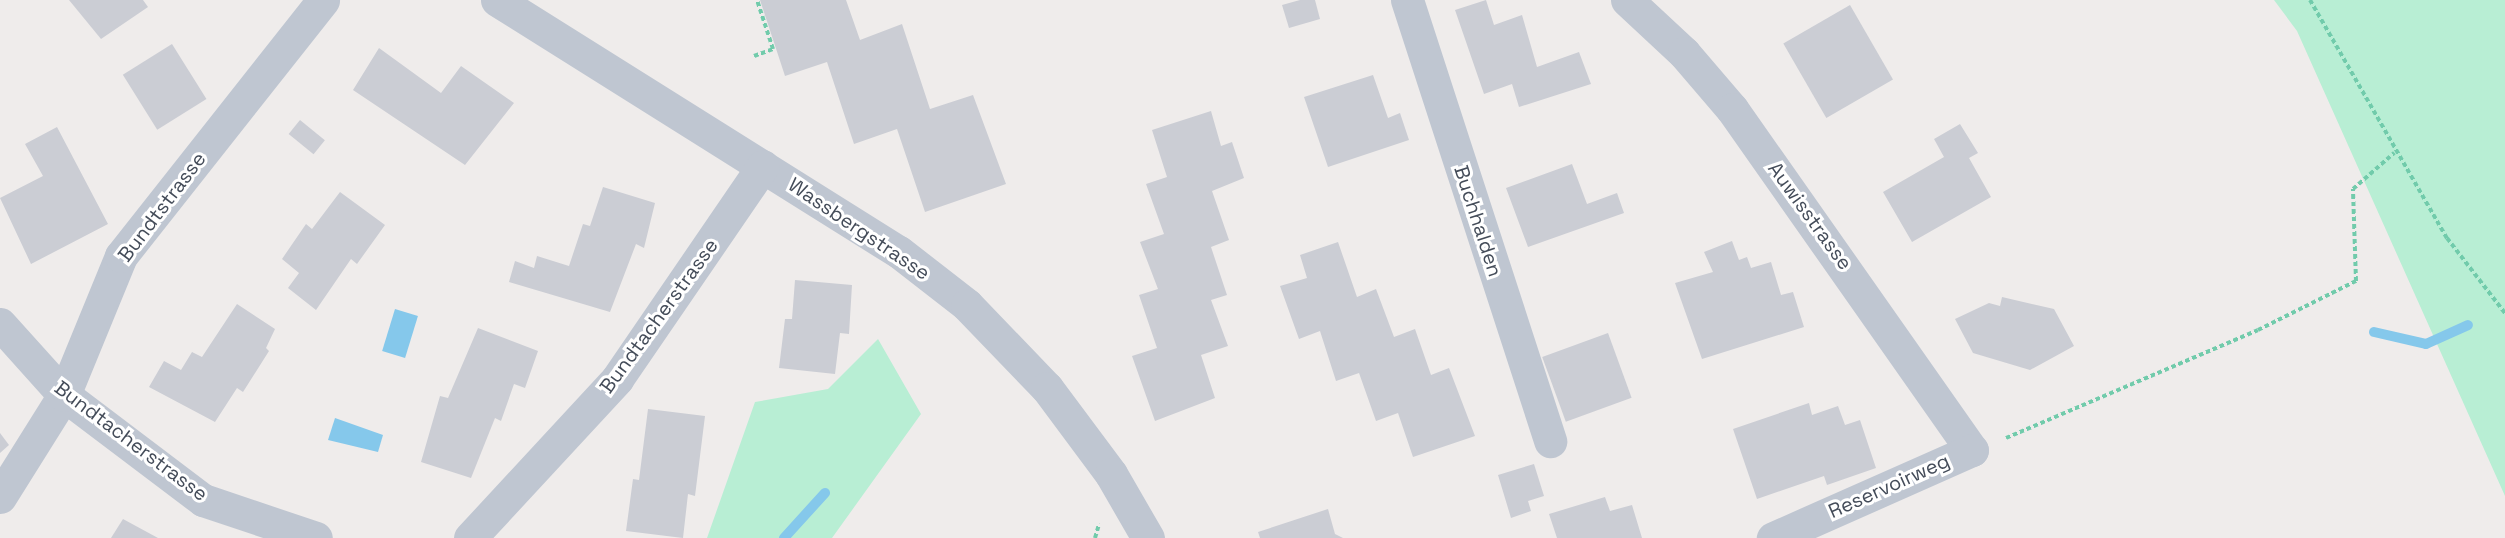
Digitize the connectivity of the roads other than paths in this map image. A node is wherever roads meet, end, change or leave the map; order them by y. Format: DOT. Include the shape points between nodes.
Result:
graph roads {
  1 [pos="323,0"];
  2 [pos="497,0"];
  3 [pos="1407,0"];
  4 [pos="1627,0"];
  5 [pos="764,166"];
  6 [pos="0,324"];
  7 [pos="64,395"];
  8 [pos="1550,441"];
  9 [pos="1972,450"];
  10 [pos="0,498"];
  11 [pos="316,538"];
  12 [pos="470,538"];
  13 [pos="1148,538"];
  14 [pos="1773,538"];
  1 -- 7 [label="street, Bundtstrasse" via="121,256"];
  2 -- 5 [label="street, Wassbergstrasse"];
  3 -- 8 [label="street, Buchhalden"];
  4 -- 9 [label="street, Auwisstrasse" via="1684,53 1732,109"];
  5 -- 12 [label="street, Bundtacherstrasse" via="617,379"];
  5 -- 13 [label="street, Wassbergstrasse" via="899,252 967,305 1047,388 1112,474"];
  6 -- 7 [label="street, Bundtacherstrasse"];
  7 -- 10 [label="street, Bundtstrasse"];
  7 -- 11 [label="street, Bundtacherstrasse" via="203,500"];
  9 -- 14 [label="street, Reservoirweg"];
}
